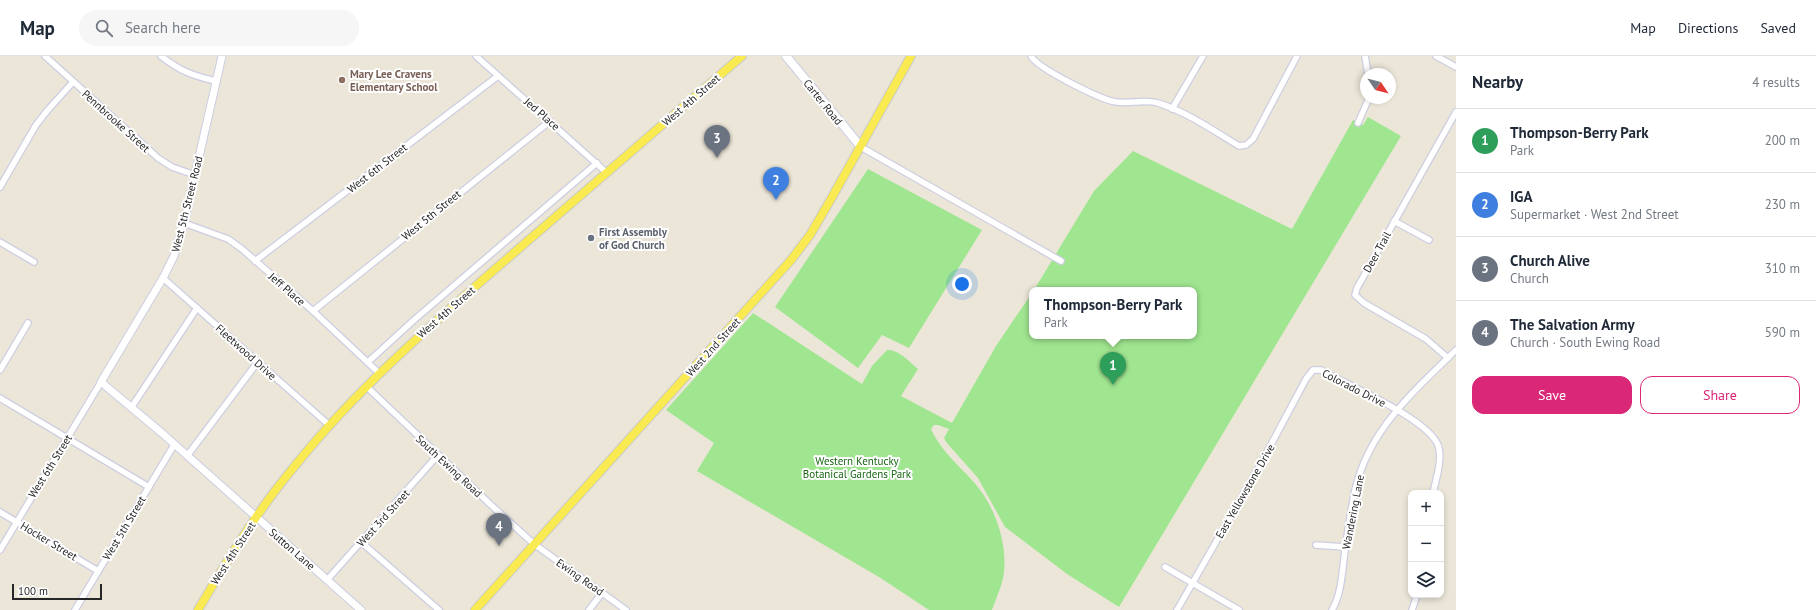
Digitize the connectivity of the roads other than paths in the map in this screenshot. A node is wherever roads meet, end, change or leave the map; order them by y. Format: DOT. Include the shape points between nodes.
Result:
graph roads {
  1 [pos="45,56"];
  2 [pos="161,56"];
  3 [pos="222,56"];
  4 [pos="476,56"];
  5 [pos="742,56"];
  6 [pos="786,56"];
  7 [pos="911,56"];
  8 [pos="1203,56"];
  9 [pos="1297,56"];
  10 [pos="1365,56"];
  11 [pos="1436,56"];
  12 [pos="1031,58"];
  13 [pos="1456,67"];
  14 [pos="1367,68"];
  15 [pos="498,76"];
  16 [pos="74,82"];
  17 [pos="216,82"];
  18 [pos="1366,104"];
  19 [pos="1172,109"];
  20 [pos="1456,112"];
  21 [pos="550,121"];
  22 [pos="1358,123"];
  23 [pos="861,147"];
  24 [pos="597,163"];
  25 [pos="607,173"];
  26 [pos="195,175"];
  27 [pos="0,187"];
  28 [pos="1394,221"];
  29 [pos="184,223"];
  30 [pos="1429,240"];
  31 [pos="0,242"];
  32 [pos="256,261"];
  33 [pos="1061,261"];
  34 [pos="34,262"];
  35 [pos="163,278"];
  36 [pos="197,308"];
  37 [pos="313,311"];
  38 [pos="28,323"];
  39 [pos="1456,350"];
  40 [pos="1448,358"];
  41 [pos="368,362"];
  42 [pos="257,363"];
  43 [pos="0,370"];
  44 [pos="1312,372"];
  45 [pos="379,373"];
  46 [pos="101,382"];
  47 [pos="366,386"];
  48 [pos="0,398"];
  49 [pos="131,408"];
  50 [pos="1396,409"];
  51 [pos="329,425"];
  52 [pos="67,438"];
  53 [pos="174,445"];
  54 [pos="438,455"];
  55 [pos="187,456"];
  56 [pos="149,487"];
  57 [pos="1433,490"];
  58 [pos="0,512"];
  59 [pos="256,517"];
  60 [pos="17,522"];
  61 [pos="362,542"];
  62 [pos="534,544"];
  63 [pos="1316,545"];
  64 [pos="1345,547"];
  65 [pos="0,550"];
  66 [pos="1165,567"];
  67 [pos="98,571"];
  68 [pos="327,580"];
  69 [pos="1192,583"];
  70 [pos="602,593"];
  71 [pos="1416,598"];
  72 [pos="75,610"];
  73 [pos="198,610"];
  74 [pos="361,610"];
  75 [pos="439,610"];
  76 [pos="475,610"];
  77 [pos="589,610"];
  78 [pos="626,610"];
  79 [pos="1177,610"];
  80 [pos="1239,610"];
  81 [pos="1332,610"];
  82 [pos="1412,610"];
  1 -- 16 [label="street, Pennbrooke Street"];
  2 -- 17 [label="street" via="191,75"];
  3 -- 17 [label="street, West 5th Street Road"];
  4 -- 15 [label="street, Jed Place"];
  5 -- 25 [label="main road, West 4th Street"];
  6 -- 23 [label="main road, Carter Road"];
  7 -- 23 [label="main road, West 2nd Street"];
  8 -- 19 [label="street"];
  9 -- 19 [label="street" via="1250,142 1239,146"];
  10 -- 14 [label="street"];
  11 -- 13 [label="street"];
  12 -- 19 [label="street" via="1101,98 1117,102 1150,101"];
  15 -- 21 [label="street, Jed Place"];
  15 -- 32 [label="street, West 6th Street"];
  16 -- 26 [label="street, Pennbrooke Street" via="158,158 172,167"];
  16 -- 27 [label="street" via="36,125"];
  17 -- 26 [label="street, West 5th Street Road"];
  18 -- 22 [label="street"];
  20 -- 28 [label="street, Deer Trail"];
  21 -- 24 [label="street, Jed Place"];
  21 -- 37 [label="street, West 5th Street"];
  23 -- 33 [label="street"];
  23 -- 62 [label="main road, West 2nd Street" via="818,221 791,260"];
  24 -- 25 [label="street, Jed Place"];
  24 -- 41 [label="street, West 4th Street"];
  25 -- 45 [label="main road, West 4th Street"];
  26 -- 29 [label="street, West 5th Street Road"];
  28 -- 30 [label="street"];
  28 -- 40 [label="street, Deer Trail" via="1355,295 1364,303 1426,339"];
  29 -- 32 [label="street, Jeff Place" via="228,239"];
  29 -- 35 [label="street, West 5th Street Road" via="174,256"];
  31 -- 34 [label="street"];
  32 -- 37 [label="street, Jeff Place"];
  35 -- 36 [label="street, Fleetwood Drive"];
  35 -- 46 [label="street, West 5th Street Road"];
  36 -- 42 [label="street, Fleetwood Drive"];
  36 -- 49 [label="street"];
  37 -- 41 [label="street, Jeff Place"];
  38 -- 43 [label="street"];
  39 -- 40 [label="street, Wandering Lane"];
  40 -- 50 [label="street, Wandering Lane"];
  41 -- 45 [label="street, Jeff Place"];
  42 -- 51 [label="street, Fleetwood Drive"];
  42 -- 55 [label="street"];
  44 -- 50 [label="street, Colorado Drive" via="1320,370"];
  44 -- 69 [label="street, East Yellowstone Drive"];
  45 -- 47 [label="main road, West 4th Street"];
  46 -- 49 [label="street"];
  46 -- 52 [label="street, West 6th Street"];
  47 -- 51 [label="main road, West 4th Street"];
  47 -- 54 [label="street, South Ewing Road"];
  48 -- 52 [label="street"];
  49 -- 53 [label="street"];
  50 -- 57 [label="street, Colorado Drive" via="1433,436 1438,445"];
  50 -- 64 [label="street, Wandering Lane" via="1360,470"];
  51 -- 59 [label="main road, West 4th Street" via="293,467"];
  52 -- 56 [label="street"];
  52 -- 60 [label="street, West 6th Street"];
  53 -- 55 [label="street, Sutton Lane"];
  53 -- 56 [label="street, West 5th Street"];
  54 -- 61 [label="street, West 3rd Street"];
  54 -- 62 [label="street, South Ewing Road"];
  55 -- 59 [label="street, Sutton Lane"];
  56 -- 67 [label="street, West 5th Street"];
  58 -- 60 [label="street, Hocker Street"];
  59 -- 68 [label="street, Sutton Lane"];
  59 -- 73 [label="main road, West 4th Street"];
  60 -- 65 [label="street, West 6th Street"];
  60 -- 67 [label="street, Hocker Street"];
  61 -- 68 [label="street, West 3rd Street"];
  61 -- 75 [label="street"];
  62 -- 70 [label="street, Ewing Road"];
  62 -- 76 [label="main road, West 2nd Street"];
  63 -- 64 [label="street"];
  64 -- 81 [label="street, Wandering Lane" via="1340,585"];
  66 -- 69 [label="street"];
  67 -- 72 [label="street, West 5th Street"];
  68 -- 74 [label="street, Sutton Lane"];
  69 -- 79 [label="street, East Yellowstone Drive"];
  69 -- 80 [label="street"];
  70 -- 77 [label="street"];
  70 -- 78 [label="street, Ewing Road"];
  71 -- 82 [label="street"];
}
